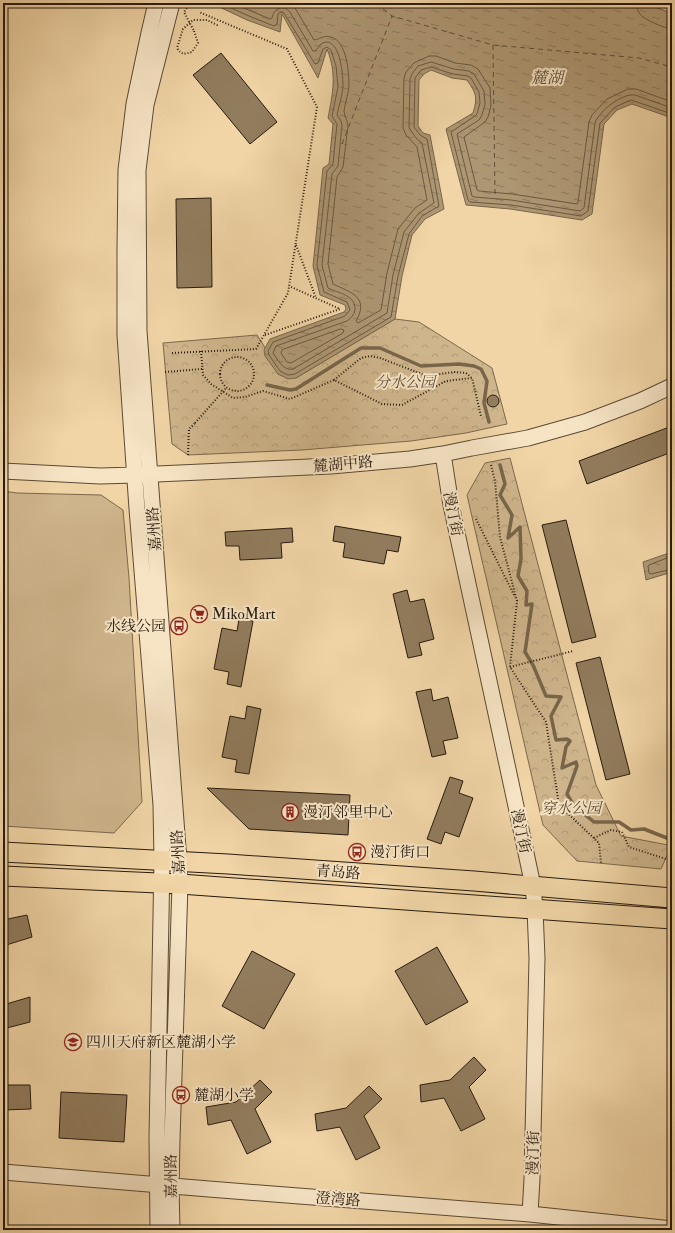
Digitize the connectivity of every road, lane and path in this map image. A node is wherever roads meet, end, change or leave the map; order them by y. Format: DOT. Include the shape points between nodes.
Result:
graph roads {
  1 [pos="156,3"];
  2 [pos="172,3"];
  3 [pos="190,3"];
  4 [pos="199,12"];
  5 [pos="219,26"];
  6 [pos="296,243"];
  7 [pos="289,286"];
  8 [pos="316,298"];
  9 [pos="264,335"];
  10 [pos="201,351"];
  11 [pos="172,353"];
  12 [pos="202,368"];
  13 [pos="165,372"];
  14 [pos="472,378"];
  15 [pos="334,380"];
  16 [pos="672,386"];
  17 [pos="226,388"];
  18 [pos="481,416"];
  19 [pos="442,454"];
  20 [pos="188,455"];
  21 [pos="491,465"];
  22 [pos="3,471"];
  23 [pos="143,475"];
  24 [pos="476,519"];
  25 [pos="518,601"];
  26 [pos="573,652"];
  27 [pos="510,667"];
  28 [pos="594,838"];
  29 [pos="3,852"];
  30 [pos="171,861"];
  31 [pos="672,861"];
  32 [pos="601,863"];
  33 [pos="3,876"];
  34 [pos="171,884"];
  35 [pos="532,886"];
  36 [pos="672,898"];
  37 [pos="536,909"];
  38 [pos="672,919"];
  39 [pos="3,1172"];
  40 [pos="164,1185"];
  41 [pos="530,1214"];
  42 [pos="672,1229"];
  43 [pos="158,1230"];
  44 [pos="172,1230"];
  1 -- 23 [label="street" via="134,104 126,170 125,335"];
  2 -- 23 [label="street" via="146,105 138,170"];
  3 -- 5 [label="path, bridge" via="184,12 187,19 191,25 198,43 192,52 180,53 177,48 183,29 188,25 193,20 207,20"];
  4 -- 6 [label="path" via="287,49 316,108"];
  6 -- 7 [label="path"];
  6 -- 8 [label="path"];
  7 -- 8 [label="path"];
  7 -- 9 [label="path" via="288,293"];
  8 -- 9 [label="path" via="340,308"];
  9 -- 10 [label="path" via="256,348"];
  10 -- 11 [label="path"];
  10 -- 12 [label="path"];
  12 -- 13 [label="path"];
  12 -- 15 [label="path" via="203,375 211,384 233,398 263,391 290,399"];
  14 -- 15 [label="path" via="446,381 402,405 382,404"];
  14 -- 15 [label="path" via="466,373 454,372 427,376 370,356 361,358"];
  14 -- 18 [label="path"];
  16 -- 19 [label="street, 麓湖中路" via="585,422 528,438"];
  17 -- 17 [label="path" via="220,378 225,362 240,357 250,362 254,378 248,388 237,392"];
  17 -- 20 [label="path, bridge" via="190,429"];
  19 -- 23 [label="street, 麓湖中路" via="331,466"];
  19 -- 35 [label="street, 漫汀街"];
  21 -- 25 [label="path" via="500,536"];
  22 -- 23 [label="street, 麓湖中路" via="93,476"];
  23 -- 30 [label="street, 嘉州路"];
  24 -- 25 [label="path"];
  25 -- 27 [label="path"];
  26 -- 27 [label="path"];
  27 -- 28 [label="path" via="546,722 560,805"];
  28 -- 31 [label="path" via="611,830 622,832 629,847"];
  28 -- 32 [label="path" via="599,843"];
  29 -- 30 [label="main road, 青岛路"];
  30 -- 34 [label="street, 嘉州路"];
  30 -- 35 [label="main road, 青岛路"];
  33 -- 34 [label="main road, 青岛路"];
  34 -- 37 [label="main road, 青岛路"];
  34 -- 40 [label="street, 嘉州路"];
  35 -- 36 [label="main road, 青岛路"];
  35 -- 37 [label="street, 漫汀街"];
  37 -- 38 [label="main road, 青岛路"];
  37 -- 41 [label="street, 漫汀街"];
  39 -- 40 [label="street, 澄湾路"];
  40 -- 41 [label="street, 澄湾路"];
  40 -- 43 [label="street, 嘉州路"];
  40 -- 44 [label="street, 嘉州路"];
  41 -- 42 [label="street, 澄湾路"];
}
